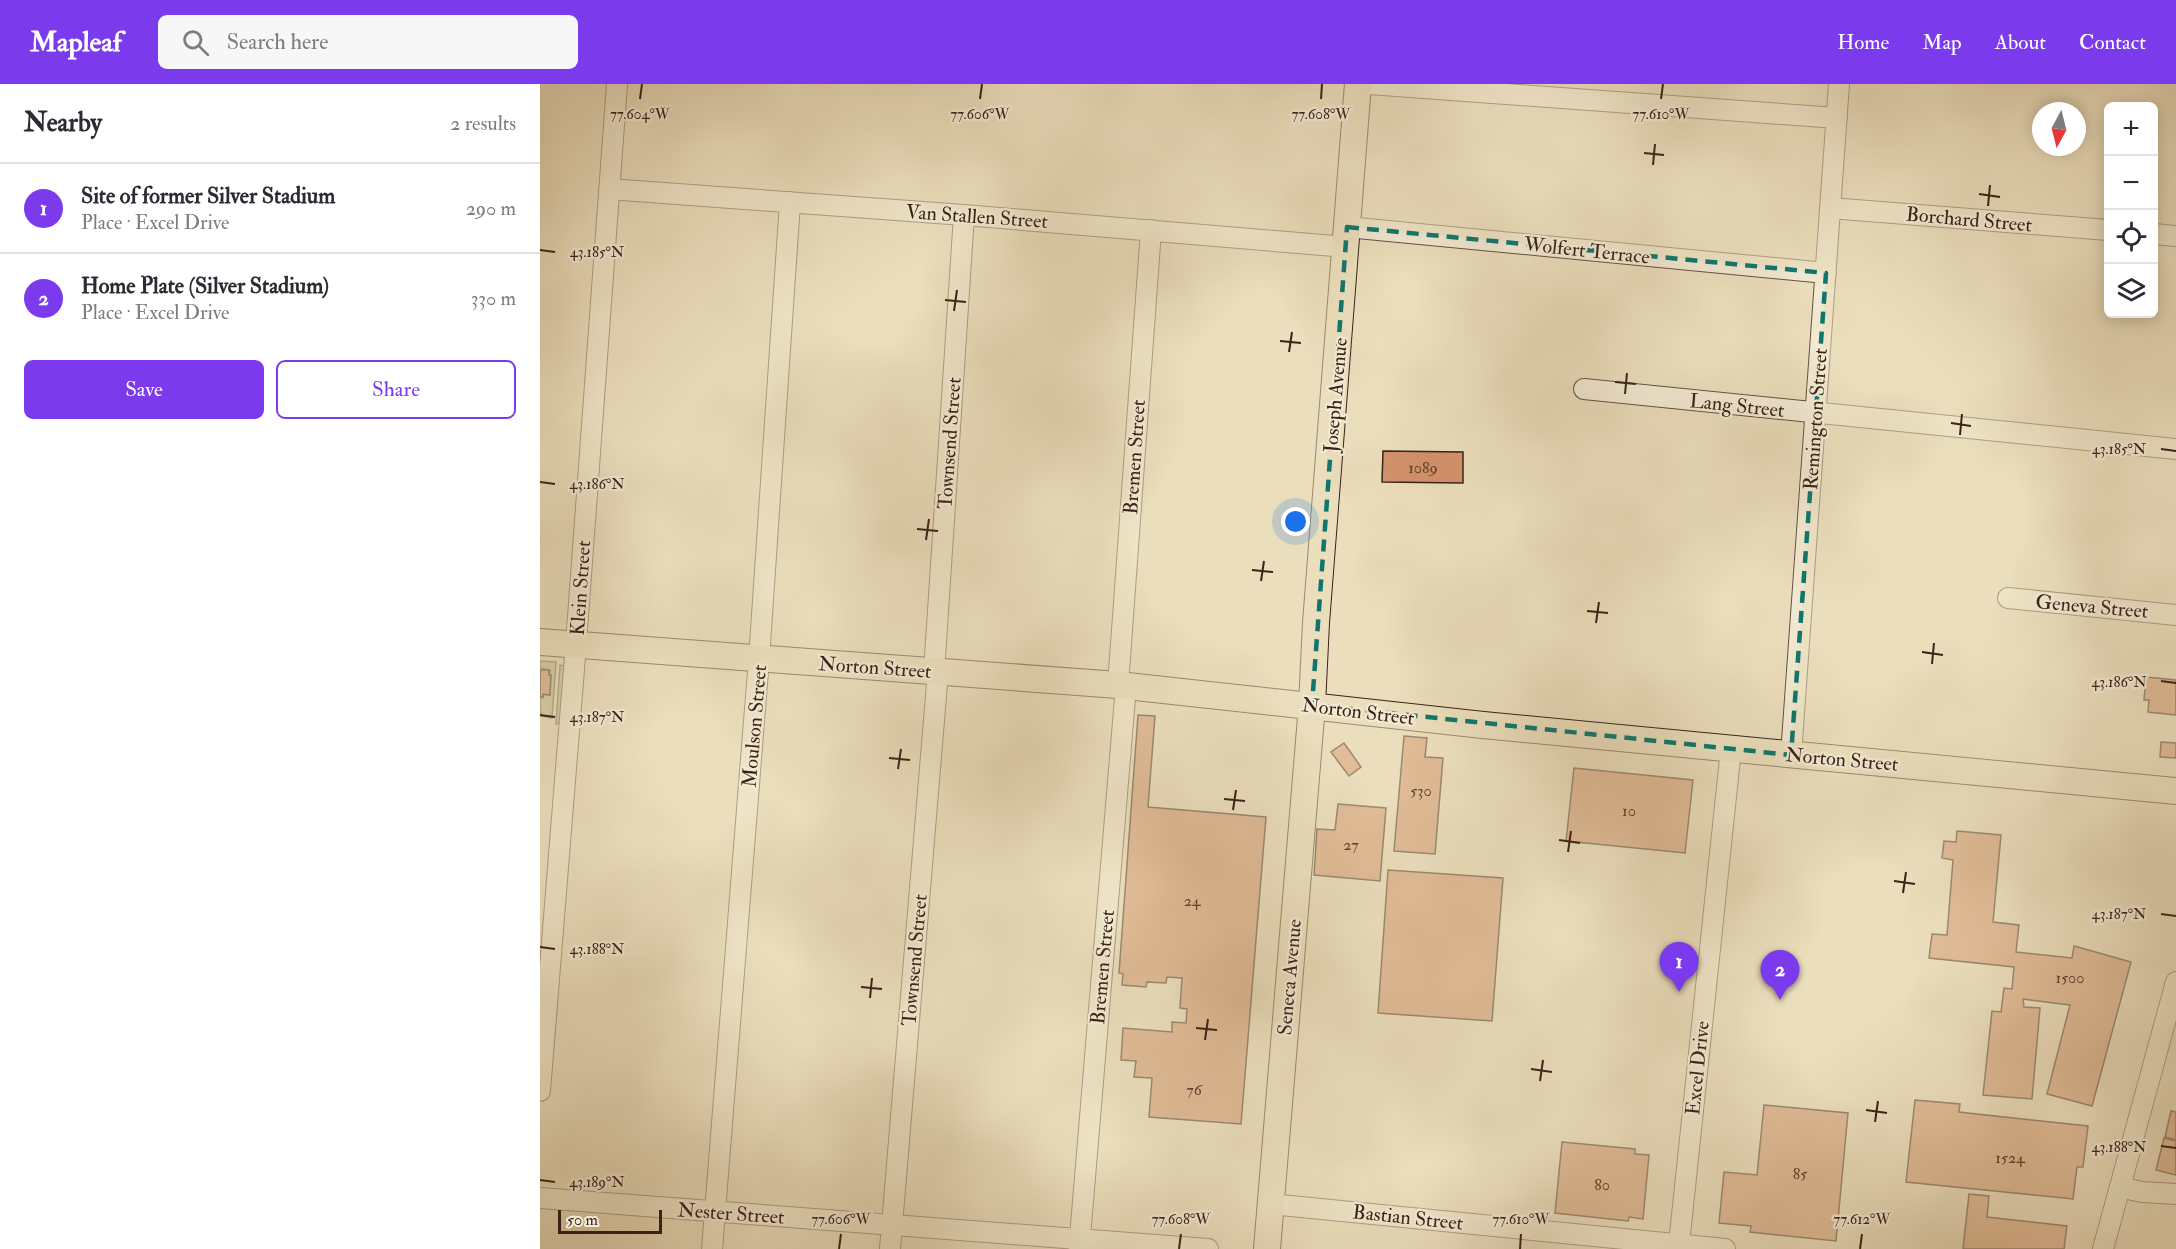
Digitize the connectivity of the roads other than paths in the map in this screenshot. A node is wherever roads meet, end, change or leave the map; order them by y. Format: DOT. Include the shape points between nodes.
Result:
graph roads {
  1 [pos="617,84"];
  2 [pos="1358,84"];
  3 [pos="1369,84"];
  4 [pos="1839,84"];
  5 [pos="1837,118"];
  6 [pos="609,189"];
  7 [pos="790,202"];
  8 [pos="1830,208"];
  9 [pos="964,215"];
  10 [pos="1151,230"];
  11 [pos="2104,230"];
  12 [pos="2158,234"];
  13 [pos="2176,236"];
  14 [pos="1347,237"];
  15 [pos="1826,273"];
  16 [pos="1584,390"];
  17 [pos="1816,413"];
  18 [pos="2176,449"];
  19 [pos="2008,598"];
  20 [pos="2176,615"];
  21 [pos="540,642"];
  22 [pos="576,644"];
  23 [pos="759,658"];
  24 [pos="936,672"];
  25 [pos="1122,685"];
  26 [pos="1312,705"];
  27 [pos="1731,749"];
  28 [pos="1791,754"];
  29 [pos="2176,791"];
  30 [pos="2176,982"];
  31 [pos="2173,1009"];
  32 [pos="540,1091"];
  33 [pos="2120,1187"];
  34 [pos="2176,1194"];
  35 [pos="540,1198"];
  36 [pos="1270,1204"];
  37 [pos="715,1212"];
  38 [pos="892,1225"];
  39 [pos="1079,1244"];
  40 [pos="1679,1244"];
  41 [pos="712,1249"];
  42 [pos="890,1249"];
  43 [pos="1209,1249"];
  44 [pos="1267,1249"];
  45 [pos="1725,1249"];
  46 [pos="2103,1249"];
  1 -- 6 [label="street, Klein Street"];
  2 -- 14 [label="main road, Joseph Avenue"];
  3 -- 5 [label="street"];
  4 -- 5 [label="street, Remington Street"];
  5 -- 8 [label="street, Remington Street"];
  6 -- 7 [label="street, Van Stallen Street"];
  6 -- 22 [label="street, Klein Street"];
  7 -- 9 [label="street, Van Stallen Street"];
  7 -- 23 [label="street, Moulson Street"];
  8 -- 11 [label="street, Borchard Street"];
  8 -- 15 [label="street, Remington Street"];
  9 -- 10 [label="street, Van Stallen Street"];
  9 -- 24 [label="street, Townsend Street"];
  10 -- 14 [label="street, Van Stallen Street"];
  10 -- 25 [label="street, Bremen Street"];
  12 -- 13 [label="street"];
  14 -- 15 [label="street, Wolfert Terrace"];
  14 -- 26 [label="main road, Joseph Avenue"];
  15 -- 17 [label="street, Remington Street"];
  16 -- 17 [label="street, Lang Street"];
  17 -- 18 [label="street, Lang Street"];
  17 -- 28 [label="street, Remington Street"];
  19 -- 20 [label="street, Geneva Street"];
  21 -- 22 [label="main road, Norton Street"];
  22 -- 23 [label="main road, Norton Street"];
  22 -- 32 [label="street, Klein Street"];
  23 -- 24 [label="main road, Norton Street"];
  23 -- 37 [label="street, Moulson Street"];
  24 -- 25 [label="main road, Norton Street"];
  24 -- 38 [label="street, Townsend Street"];
  25 -- 26 [label="main road, Norton Street"];
  25 -- 39 [label="street, Bremen Street"];
  26 -- 27 [label="main road, Norton Street"];
  26 -- 36 [label="main road, Seneca Avenue"];
  27 -- 28 [label="main road, Norton Street"];
  27 -- 40 [label="street, Excel Drive"];
  28 -- 29 [label="main road, Norton Street"];
  30 -- 31 [label="street"];
  31 -- 33 [label="street"];
  33 -- 34 [label="street"];
  33 -- 46 [label="street"];
  35 -- 37 [label="street, Nester Street"];
  36 -- 40 [label="street, Bastian Street"];
  36 -- 44 [label="main road, Seneca Avenue"];
  37 -- 38 [label="street, Nester Street"];
  37 -- 41 [label="street, Moulson Street"];
  38 -- 39 [label="street, Nester Street"];
  38 -- 42 [label="street, Townsend Street"];
  39 -- 43 [label="street, Nester Street"];
  40 -- 45 [label="street, Bastian Street"];
}
